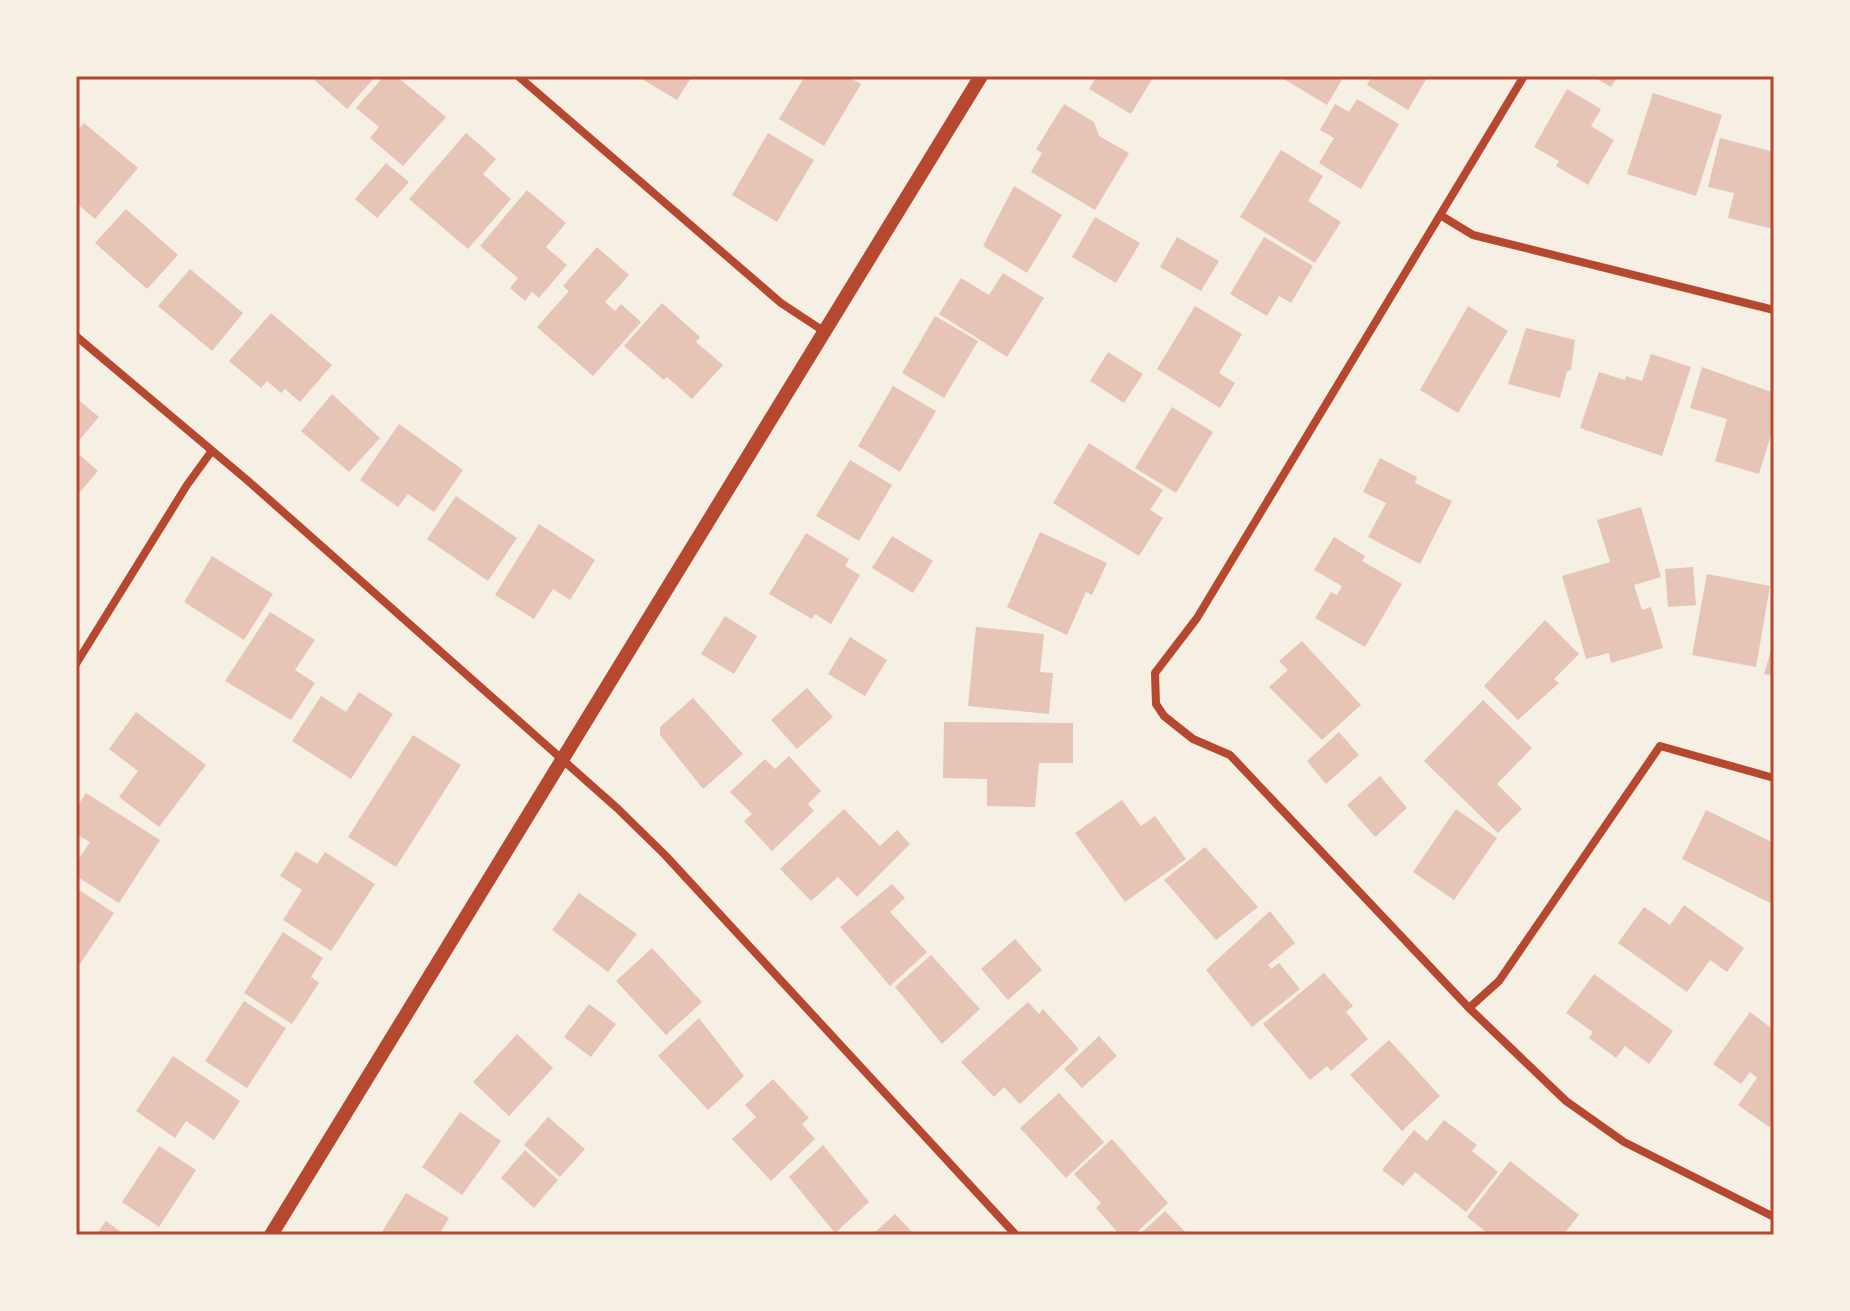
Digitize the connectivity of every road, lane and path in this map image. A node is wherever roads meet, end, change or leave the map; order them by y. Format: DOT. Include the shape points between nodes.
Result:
graph roads {
  1 [pos="518,76"];
  2 [pos="981,76"];
  3 [pos="1524,76"];
  4 [pos="1440,215"];
  5 [pos="1774,310"];
  6 [pos="825,332"];
  7 [pos="76,336"];
  8 [pos="211,452"];
  9 [pos="76,664"];
  10 [pos="562,758"];
  11 [pos="1774,778"];
  12 [pos="1469,1008"];
  13 [pos="1774,1217"];
  14 [pos="271,1235"];
  15 [pos="1016,1235"];
  1 -- 6 [label="street" via="781,303"];
  2 -- 6 [label="street"];
  3 -- 4 [label="street"];
  4 -- 5 [label="street" via="1473,235"];
  4 -- 12 [label="street" via="1197,618 1164,657 1153,690 1164,716 1193,739 1230,755"];
  6 -- 10 [label="street"];
  7 -- 8 [label="street"];
  8 -- 9 [label="street"];
  8 -- 10 [label="street"];
  10 -- 14 [label="street"];
  10 -- 15 [label="street" via="665,855"];
  11 -- 12 [label="street" via="1660,746 1499,981"];
  12 -- 13 [label="street" via="1591,1122"];
}
